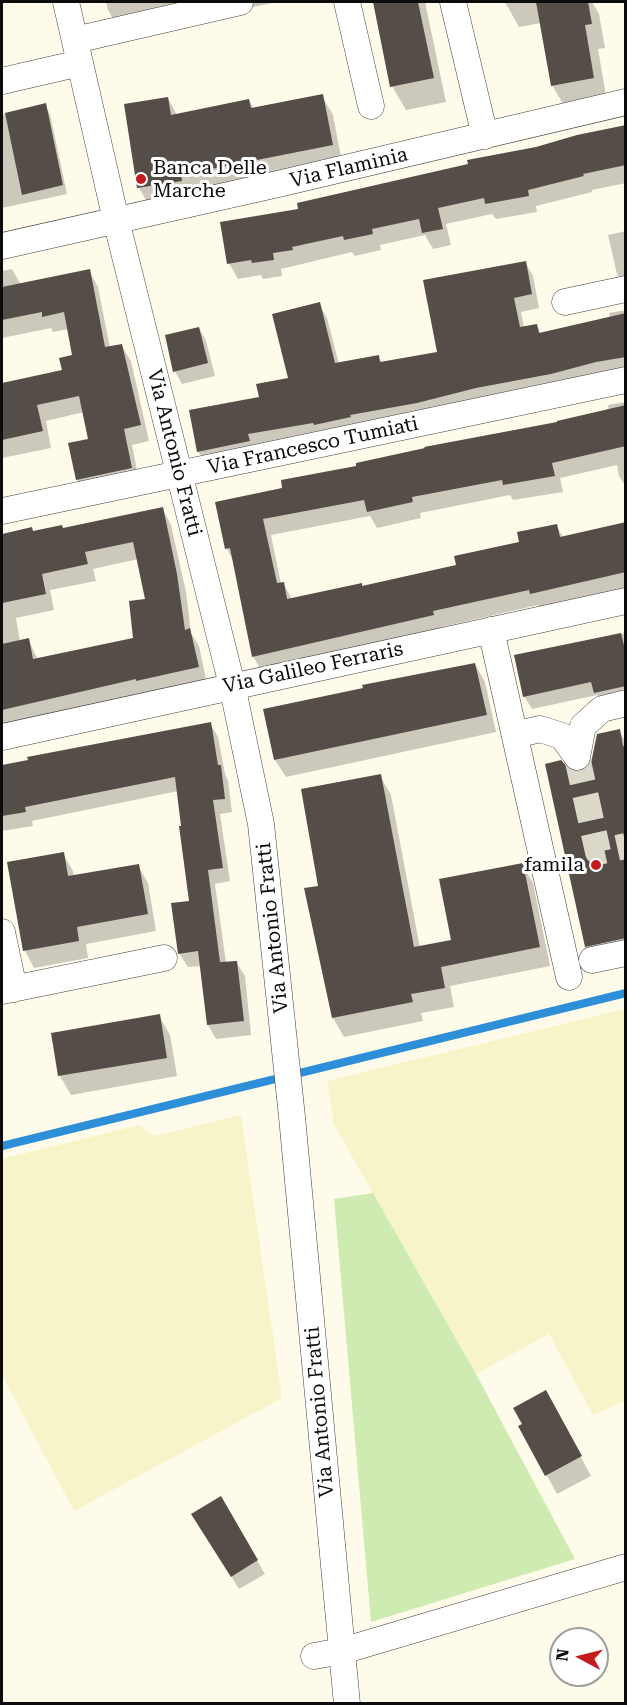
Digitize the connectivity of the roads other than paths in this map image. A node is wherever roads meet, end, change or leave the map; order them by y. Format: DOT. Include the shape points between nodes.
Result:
graph roads {
  1 [pos="66,2"];
  2 [pos="240,2"];
  3 [pos="347,2"];
  4 [pos="453,2"];
  5 [pos="78,52"];
  6 [pos="2,81"];
  7 [pos="626,102"];
  8 [pos="371,106"];
  9 [pos="485,136"];
  10 [pos="116,220"];
  11 [pos="2,246"];
  12 [pos="626,289"];
  13 [pos="564,302"];
  14 [pos="626,380"];
  15 [pos="180,474"];
  16 [pos="2,511"];
  17 [pos="626,601"];
  18 [pos="490,630"];
  19 [pos="232,685"];
  20 [pos="626,703"];
  21 [pos="515,735"];
  22 [pos="2,736"];
  23 [pos="2,932"];
  24 [pos="626,953"];
  25 [pos="164,958"];
  26 [pos="592,960"];
  27 [pos="569,977"];
  28 [pos="8,990"];
  29 [pos="626,1568"];
  30 [pos="342,1651"];
  31 [pos="314,1656"];
  32 [pos="347,1704"];
  1 -- 5 [label="street, Via Antonio Fratti"];
  2 -- 5 [label="street"];
  3 -- 8 [label="street"];
  4 -- 9 [label="street"];
  5 -- 6 [label="street"];
  5 -- 10 [label="street, Via Antonio Fratti"];
  7 -- 9 [label="street, Via Flaminia"];
  9 -- 10 [label="street, Via Flaminia"];
  10 -- 11 [label="street, Via Flaminia"];
  10 -- 15 [label="street, Via Antonio Fratti"];
  12 -- 13 [label="street"];
  14 -- 15 [label="street, Via Francesco Tumiati"];
  15 -- 16 [label="street, Via Francesco Tumiati"];
  15 -- 19 [label="street, Via Antonio Fratti"];
  17 -- 18 [label="street, Via Galileo Ferraris"];
  18 -- 19 [label="street, Via Galileo Ferraris"];
  18 -- 21 [label="street"];
  19 -- 22 [label="street, Via Galileo Ferraris"];
  19 -- 30 [label="street, Via Antonio Fratti" via="261,824"];
  20 -- 21 [label="street" via="602,709 583,726 577,757 562,736 540,729"];
  21 -- 27 [label="street"];
  23 -- 28 [label="street"];
  24 -- 26 [label="street"];
  25 -- 28 [label="street"];
  29 -- 30 [label="street"];
  30 -- 31 [label="street"];
  30 -- 32 [label="street, Via Antonio Fratti"];
}
